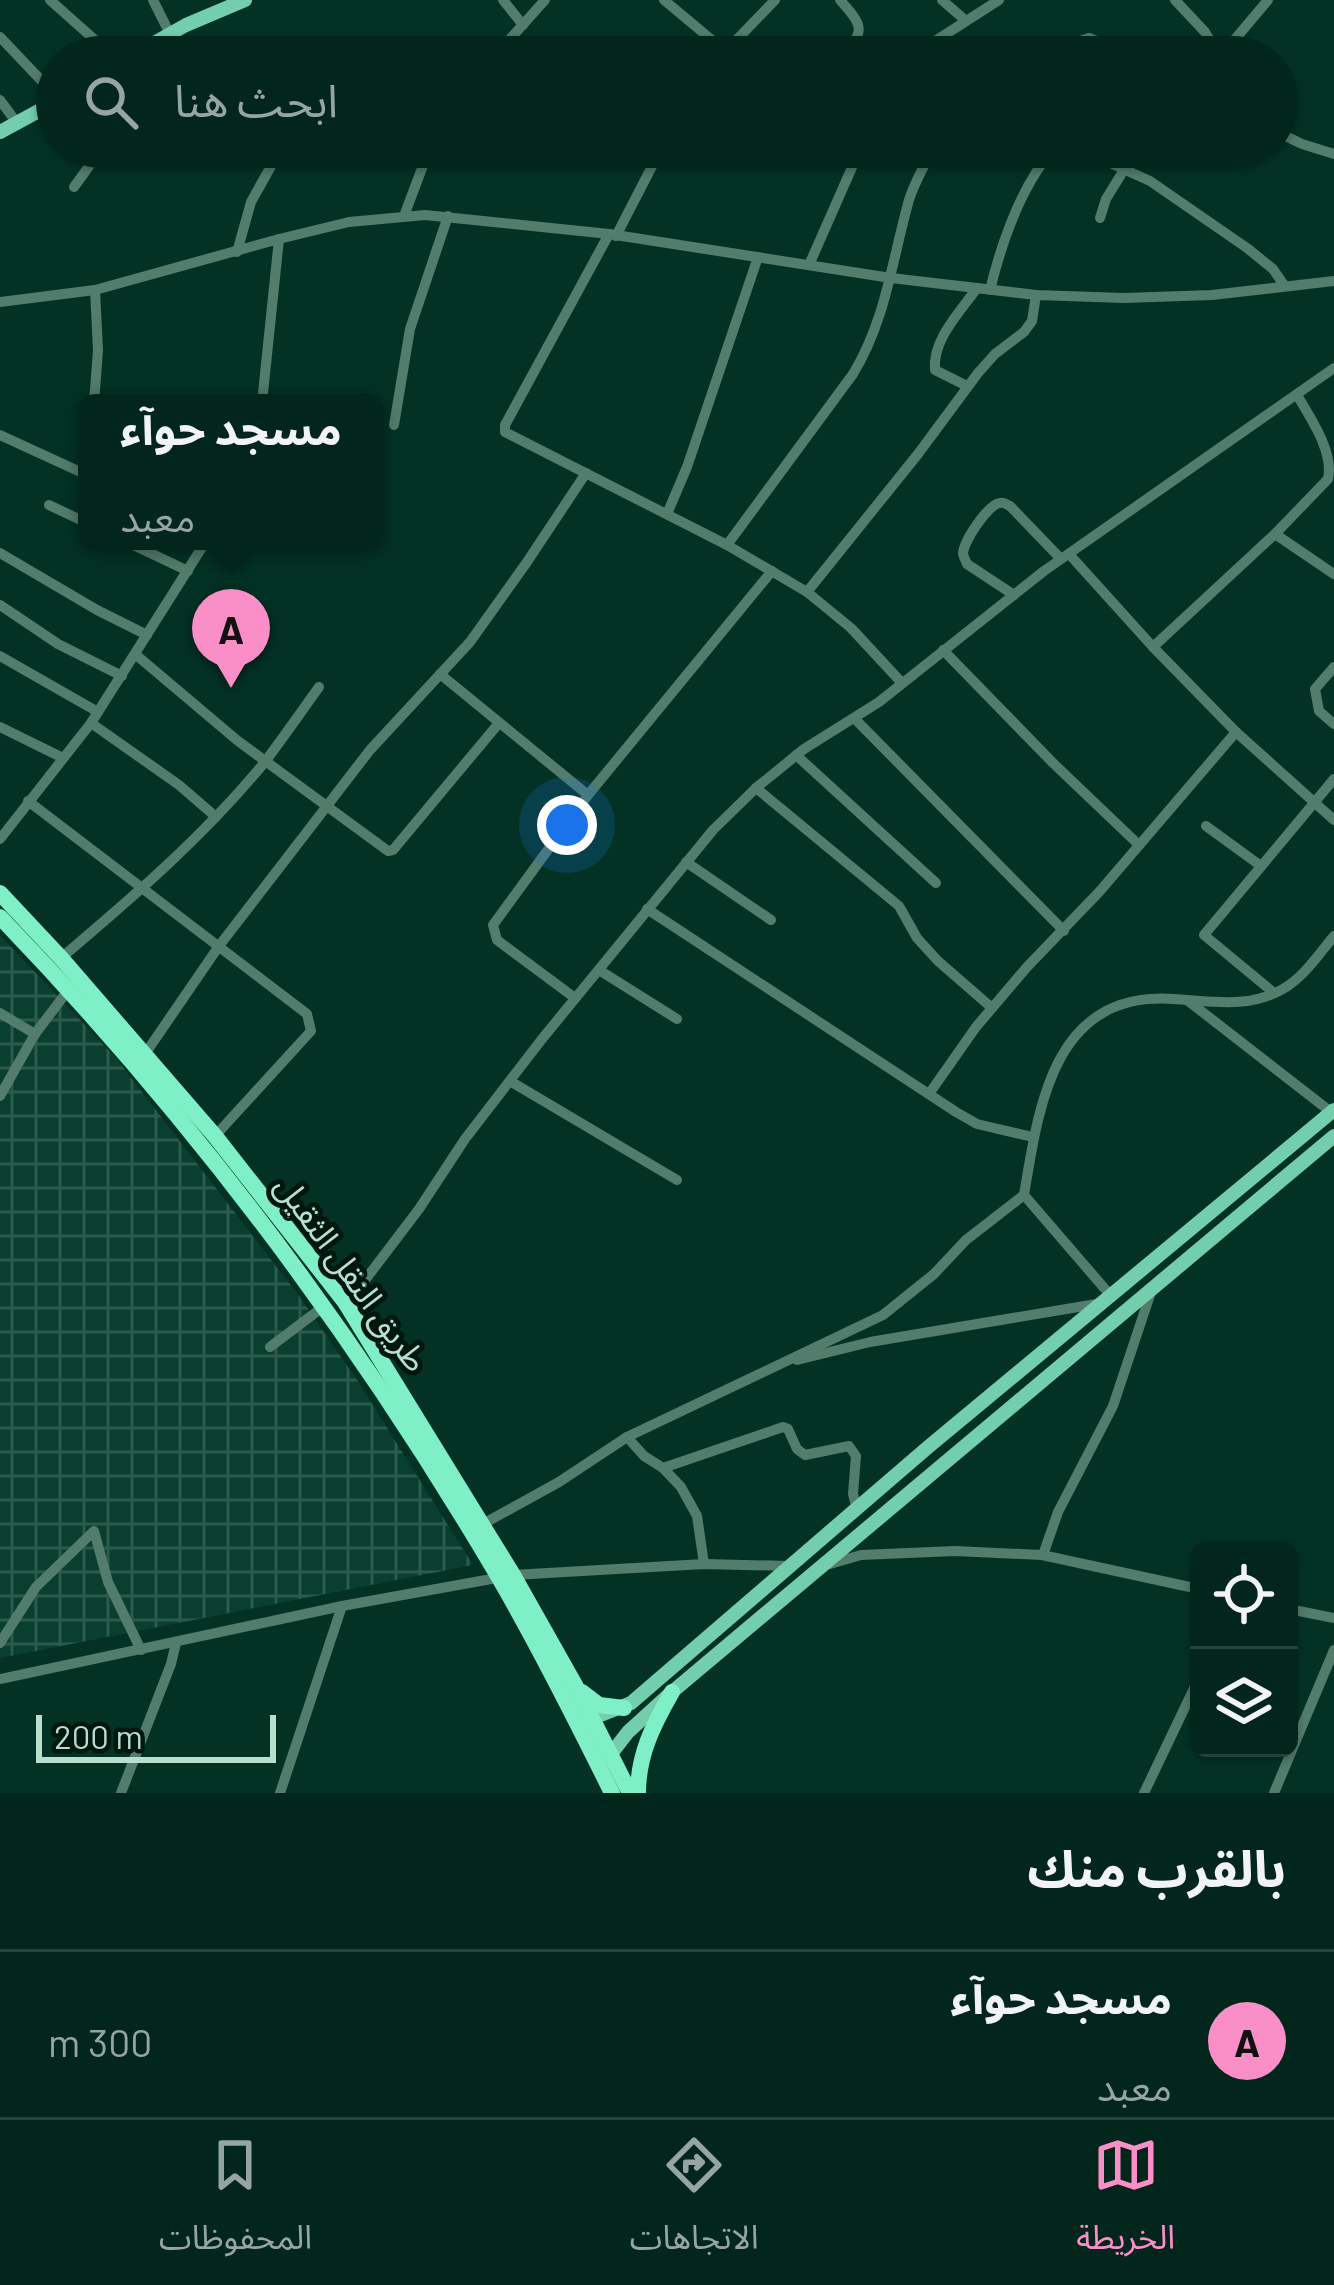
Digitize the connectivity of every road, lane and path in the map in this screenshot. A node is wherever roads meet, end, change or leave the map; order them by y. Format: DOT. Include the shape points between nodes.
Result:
graph roads {
  1 [pos="50,0"];
  2 [pos="153,0"];
  3 [pos="245,0"];
  4 [pos="503,0"];
  5 [pos="545,0"];
  6 [pos="664,0"];
  7 [pos="775,0"];
  8 [pos="840,0"];
  9 [pos="943,0"];
  10 [pos="1000,0"];
  11 [pos="1175,0"];
  12 [pos="1268,0"];
  13 [pos="965,20"];
  14 [pos="523,25"];
  15 [pos="170,34"];
  16 [pos="90,36"];
  17 [pos="167,36"];
  18 [pos="513,36"];
  19 [pos="703,36"];
  20 [pos="740,36"];
  21 [pos="859,36"];
  22 [pos="942,36"];
  23 [pos="1207,36"];
  24 [pos="1238,36"];
  25 [pos="0,37"];
  26 [pos="36,76"];
  27 [pos="0,100"];
  28 [pos="36,112"];
  29 [pos="17,123"];
  30 [pos="0,132"];
  31 [pos="1298,142"];
  32 [pos="1334,154"];
  33 [pos="88,168"];
  34 [pos="270,168"];
  35 [pos="422,168"];
  36 [pos="650,168"];
  37 [pos="852,168"];
  38 [pos="924,168"];
  39 [pos="1038,168"];
  40 [pos="1118,168"];
  41 [pos="1126,168"];
  42 [pos="1124,171"];
  43 [pos="74,188"];
  44 [pos="404,216"];
  45 [pos="448,216"];
  46 [pos="1100,218"];
  47 [pos="612,235"];
  48 [pos="279,238"];
  49 [pos="237,252"];
  50 [pos="758,257"];
  51 [pos="809,265"];
  52 [pos="891,278"];
  53 [pos="1334,281"];
  54 [pos="1284,285"];
  55 [pos="983,289"];
  56 [pos="95,290"];
  57 [pos="1036,295"];
  58 [pos="0,302"];
  59 [pos="1334,368"];
  60 [pos="967,386"];
  61 [pos="95,394"];
  62 [pos="263,394"];
  63 [pos="1297,395"];
  64 [pos="394,425"];
  65 [pos="0,435"];
  66 [pos="78,471"];
  67 [pos="586,473"];
  68 [pos="49,505"];
  69 [pos="667,514"];
  70 [pos="78,519"];
  71 [pos="1275,534"];
  72 [pos="727,544"];
  73 [pos="144,550"];
  74 [pos="201,550"];
  75 [pos="0,553"];
  76 [pos="1065,556"];
  77 [pos="188,571"];
  78 [pos="772,571"];
  79 [pos="1334,574"];
  80 [pos="807,592"];
  81 [pos="1014,595"];
  82 [pos="0,605"];
  83 [pos="147,635"];
  84 [pos="1153,646"];
  85 [pos="943,650"];
  86 [pos="135,655"];
  87 [pos="0,656"];
  88 [pos="1334,667"];
  89 [pos="440,674"];
  90 [pos="122,676"];
  91 [pos="902,683"];
  92 [pos="320,687"];
  93 [pos="94,717"];
  94 [pos="855,719"];
  95 [pos="499,723"];
  96 [pos="1334,724"];
  97 [pos="0,727"];
  98 [pos="1236,731"];
  99 [pos="796,755"];
  100 [pos="64,758"];
  101 [pos="265,761"];
  102 [pos="1334,779"];
  103 [pos="756,788"];
  104 [pos="588,795"];
  105 [pos="28,801"];
  106 [pos="1315,803"];
  107 [pos="328,807"];
  108 [pos="215,817"];
  109 [pos="1334,820"];
  110 [pos="1206,826"];
  111 [pos="0,839"];
  112 [pos="1139,845"];
  113 [pos="686,862"];
  114 [pos="1262,866"];
  115 [pos="936,883"];
  116 [pos="143,890"];
  117 [pos="0,893"];
  118 [pos="647,909"];
  119 [pos="0,917"];
  120 [pos="771,920"];
  121 [pos="1064,931"];
  122 [pos="1334,936"];
  123 [pos="219,946"];
  124 [pos="61,958"];
  125 [pos="599,970"];
  126 [pos="70,989"];
  127 [pos="1274,994"];
  128 [pos="575,998"];
  129 [pos="1186,1000"];
  130 [pos="992,1008"];
  131 [pos="0,1013"];
  132 [pos="677,1019"];
  133 [pos="35,1034"];
  134 [pos="146,1054"];
  135 [pos="510,1081"];
  136 [pos="929,1094"];
  137 [pos="0,1096"];
  138 [pos="1332,1111"];
  139 [pos="214,1136"];
  140 [pos="1334,1136"];
  141 [pos="1033,1137"];
  142 [pos="677,1180"];
  143 [pos="1237,1192"];
  144 [pos="1024,1195"];
  145 [pos="1249,1206"];
  146 [pos="1153,1287"];
  147 [pos="1106,1299"];
  148 [pos="345,1302"];
  149 [pos="323,1307"];
  150 [pos="270,1346"];
  151 [pos="793,1360"];
  152 [pos="627,1437"];
  153 [pos="663,1468"];
  154 [pos="857,1510"];
  155 [pos="483,1524"];
  156 [pos="1043,1555"];
  157 [pos="704,1564"];
  158 [pos="790,1566"];
  159 [pos="817,1570"];
  160 [pos="506,1576"];
  161 [pos="1190,1586"];
  162 [pos="342,1606"];
  163 [pos="1298,1611"];
  164 [pos="1334,1618"];
  165 [pos="2,1636"];
  166 [pos="176,1643"];
  167 [pos="141,1650"];
  168 [pos="1334,1650"];
  169 [pos="0,1679"];
  170 [pos="575,1685"];
  171 [pos="672,1692"];
  172 [pos="1190,1697"];
  173 [pos="624,1708"];
  174 [pos="588,1726"];
  175 [pos="601,1753"];
  176 [pos="121,1793"];
  177 [pos="280,1793"];
  178 [pos="612,1793"];
  179 [pos="634,1793"];
  180 [pos="1144,1793"];
  181 [pos="1274,1793"];
  1 -- 16 [label="street"];
  2 -- 15 [label="street"];
  3 -- 15 [label="main road"];
  4 -- 14 [label="street"];
  5 -- 14 [label="street"];
  6 -- 19 [label="street"];
  7 -- 20 [label="street"];
  8 -- 21 [label="street"];
  9 -- 13 [label="street"];
  10 -- 13 [label="street"];
  11 -- 23 [label="street"];
  12 -- 24 [label="street"];
  13 -- 22 [label="street"];
  14 -- 18 [label="street"];
  15 -- 17 [label="main road"];
  25 -- 26 [label="street"];
  27 -- 29 [label="street"];
  28 -- 29 [label="main road"];
  29 -- 30 [label="main road"];
  31 -- 32 [label="street"];
  33 -- 43 [label="street"];
  34 -- 49 [label="street"];
  35 -- 44 [label="street"];
  36 -- 47 [label="street"];
  37 -- 51 [label="street"];
  38 -- 52 [label="street"];
  39 -- 55 [label="street"];
  40 -- 42 [label="street"];
  41 -- 42 [label="street"];
  42 -- 46 [label="street"];
  42 -- 54 [label="street" via="1247,248"];
  44 -- 45 [label="street"];
  44 -- 48 [label="street"];
  45 -- 47 [label="street"];
  45 -- 64 [label="street" via="410,329"];
  47 -- 50 [label="street"];
  47 -- 67 [label="street" via="505,425 508,434"];
  48 -- 49 [label="street"];
  48 -- 62 [label="street"];
  49 -- 56 [label="street"];
  50 -- 51 [label="street"];
  50 -- 69 [label="street"];
  51 -- 52 [label="street"];
  52 -- 55 [label="street"];
  52 -- 72 [label="street" via="853,374"];
  53 -- 54 [label="street"];
  54 -- 57 [label="street" via="1190,296"];
  55 -- 57 [label="street"];
  55 -- 60 [label="street" via="940,340 933,363"];
  56 -- 58 [label="street"];
  56 -- 61 [label="street"];
  57 -- 60 [label="street" via="1033,321"];
  59 -- 63 [label="street"];
  60 -- 80 [label="street"];
  63 -- 71 [label="street" via="1333,468"];
  63 -- 76 [label="street"];
  65 -- 66 [label="street"];
  67 -- 69 [label="street"];
  67 -- 89 [label="street"];
  68 -- 70 [label="street"];
  69 -- 72 [label="street"];
  71 -- 79 [label="street"];
  71 -- 84 [label="street"];
  72 -- 78 [label="street"];
  73 -- 77 [label="street"];
  74 -- 77 [label="street"];
  75 -- 83 [label="street"];
  76 -- 81 [label="street"];
  76 -- 81 [label="street" via="1010,506 995,503 974,528 964,558"];
  76 -- 84 [label="street"];
  77 -- 83 [label="street"];
  78 -- 80 [label="street"];
  78 -- 104 [label="street"];
  80 -- 91 [label="street"];
  81 -- 85 [label="street"];
  82 -- 90 [label="street"];
  83 -- 86 [label="street"];
  84 -- 98 [label="street"];
  85 -- 91 [label="street"];
  85 -- 112 [label="street"];
  86 -- 90 [label="street"];
  86 -- 101 [label="street"];
  87 -- 93 [label="street"];
  88 -- 96 [label="street" via="1315,689 1319,712"];
  89 -- 95 [label="street"];
  89 -- 107 [label="street"];
  90 -- 93 [label="street"];
  91 -- 94 [label="street"];
  92 -- 101 [label="street"];
  93 -- 100 [label="street"];
  93 -- 108 [label="street"];
  94 -- 99 [label="street"];
  94 -- 121 [label="street"];
  95 -- 104 [label="street"];
  95 -- 107 [label="street" via="391,851"];
  97 -- 100 [label="street"];
  98 -- 106 [label="street"];
  98 -- 112 [label="street"];
  99 -- 103 [label="street"];
  99 -- 115 [label="street"];
  100 -- 105 [label="street"];
  101 -- 107 [label="street"];
  101 -- 108 [label="street"];
  102 -- 106 [label="street"];
  103 -- 113 [label="street"];
  103 -- 130 [label="street" via="899,906 917,938"];
  104 -- 128 [label="street" via="493,925 497,940"];
  105 -- 111 [label="street"];
  105 -- 116 [label="street"];
  106 -- 109 [label="street"];
  106 -- 114 [label="street"];
  107 -- 123 [label="street"];
  108 -- 116 [label="street"];
  110 -- 114 [label="street"];
  112 -- 121 [label="street"];
  113 -- 118 [label="street"];
  113 -- 120 [label="street"];
  114 -- 127 [label="street" via="1204,935"];
  116 -- 123 [label="street"];
  116 -- 124 [label="street"];
  117 -- 124 [label="highway, طريق النقل الثقيل"];
  118 -- 125 [label="street"];
  118 -- 136 [label="street"];
  119 -- 126 [label="highway, طريق النقل الثقيل"];
  121 -- 130 [label="street"];
  122 -- 127 [label="street"];
  123 -- 134 [label="street"];
  123 -- 139 [label="street" via="312,1025"];
  124 -- 134 [label="highway, طريق النقل الثقيل"];
  125 -- 128 [label="street"];
  125 -- 132 [label="street"];
  126 -- 133 [label="street"];
  126 -- 149 [label="highway, طريق النقل الثقيل"];
  127 -- 129 [label="street"];
  128 -- 135 [label="street"];
  129 -- 138 [label="street"];
  129 -- 141 [label="street" via="1138,1001 1091,1018 1066,1045"];
  130 -- 136 [label="street"];
  131 -- 133 [label="street"];
  133 -- 137 [label="street"];
  134 -- 139 [label="highway, طريق النقل الثقيل"];
  135 -- 142 [label="street"];
  135 -- 148 [label="street"];
  136 -- 141 [label="street" via="977,1124"];
  138 -- 143 [label="main road"];
  139 -- 148 [label="highway, طريق النقل الثقيل"];
  140 -- 145 [label="main road"];
  141 -- 144 [label="street"];
  143 -- 145 [label="main road"];
  143 -- 147 [label="main road"];
  144 -- 147 [label="street"];
  144 -- 151 [label="street" via="883,1315"];
  145 -- 146 [label="main road"];
  146 -- 156 [label="street" via="1113,1406"];
  146 -- 159 [label="main road"];
  147 -- 151 [label="street"];
  147 -- 154 [label="main road"];
  148 -- 155 [label="highway, طريق النقل الثقيل"];
  149 -- 150 [label="street"];
  149 -- 160 [label="highway, طريق النقل الثقيل"];
  151 -- 152 [label="street"];
  152 -- 153 [label="street"];
  152 -- 155 [label="street"];
  153 -- 154 [label="street" via="783,1427 805,1455 853,1448"];
  153 -- 157 [label="street" via="694,1507"];
  154 -- 158 [label="main road"];
  155 -- 160 [label="highway, طريق النقل الثقيل"];
  156 -- 159 [label="street" via="861,1555"];
  156 -- 161 [label="street"];
  157 -- 158 [label="street"];
  157 -- 160 [label="street"];
  158 -- 173 [label="main road"];
  159 -- 171 [label="main road"];
  160 -- 162 [label="street"];
  160 -- 170 [label="highway, طريق النقل الثقيل"];
  160 -- 174 [label="highway, طريق النقل الثقيل"];
  162 -- 166 [label="street"];
  162 -- 177 [label="street"];
  163 -- 164 [label="street"];
  165 -- 167 [label="street" via="36,1587 94,1531"];
  166 -- 167 [label="street"];
  166 -- 176 [label="street"];
  167 -- 169 [label="street"];
  168 -- 181 [label="street"];
  170 -- 173 [label="highway" via="599,1705"];
  170 -- 174 [label="highway, طريق النقل الثقيل"];
  171 -- 175 [label="main road"];
  171 -- 179 [label="highway" via="646,1743"];
  172 -- 180 [label="street"];
  173 -- 174 [label="main road"];
  174 -- 175 [label="highway, طريق النقل الثقيل"];
  175 -- 178 [label="highway, طريق النقل الثقيل"];
  175 -- 179 [label="highway, طريق النقل الثقيل"];
}
